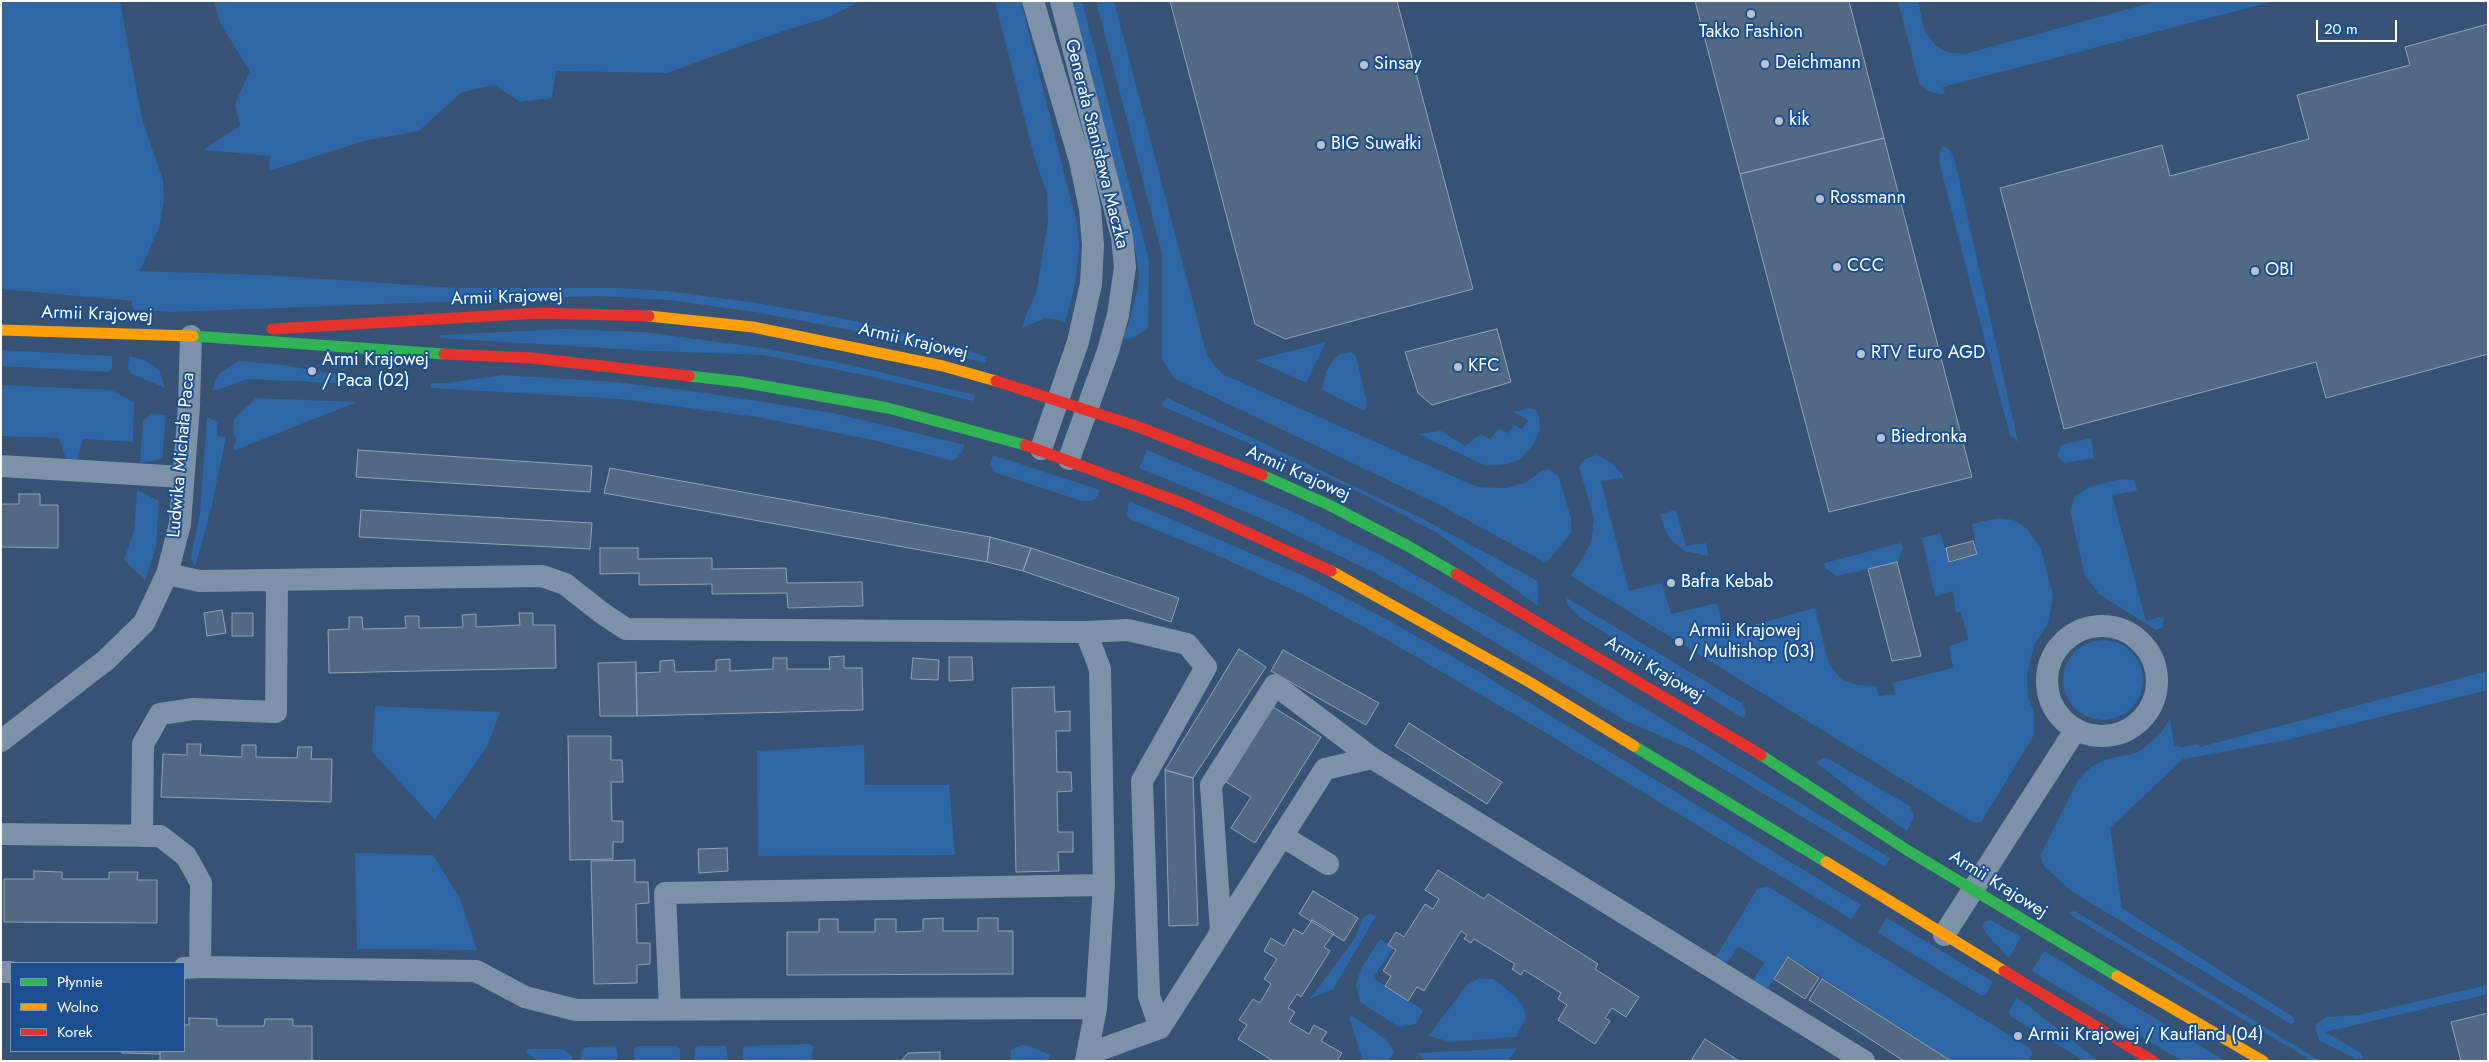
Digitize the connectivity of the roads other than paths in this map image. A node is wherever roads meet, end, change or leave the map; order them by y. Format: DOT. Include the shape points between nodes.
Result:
graph roads {
  1 [pos="1033,1"];
  2 [pos="1061,1"];
  3 [pos="1,330"];
  4 [pos="191,336"];
  5 [pos="1058,400"];
  6 [pos="1087,410"];
  7 [pos="1041,449"];
  8 [pos="1068,459"];
  9 [pos="1,466"];
  10 [pos="183,477"];
  11 [pos="168,574"];
  12 [pos="277,580"];
  13 [pos="1086,632"];
  14 [pos="2076,729"];
  15 [pos="1,741"];
  16 [pos="1372,758"];
  17 [pos="1,834"];
  18 [pos="142,836"];
  19 [pos="1282,836"];
  20 [pos="1328,864"];
  21 [pos="1104,884"];
  22 [pos="1974,890"];
  23 [pos="1221,932"];
  24 [pos="1944,935"];
  25 [pos="192,967"];
  26 [pos="1096,1008"];
  27 [pos="670,1009"];
  28 [pos="1160,1028"];
  29 [pos="1087,1058"];
  30 [pos="1864,1061"];
  31 [pos="2153,1061"];
  32 [pos="2263,1061"];
  1 -- 5 [label="street, Generała Stanisława Maczka" via="1080,161 1093,227 1093,265 1085,311"];
  2 -- 6 [label="street, Generała Stanisława Maczka" via="1124,252 1123,291 1118,315"];
  3 -- 4 [label="main road, Armii Krajowej"];
  4 -- 5 [label="main road, Armii Krajowej" via="324,324 539,313 664,317 753,327 866,349 943,366"];
  4 -- 7 [label="main road, Armii Krajowej" via="427,354 532,358 742,382 888,408"];
  4 -- 10 [label="street, Ludwika Michała Paca"];
  5 -- 6 [label="main road, Armii Krajowej"];
  5 -- 7 [label="street, Generała Stanisława Maczka"];
  6 -- 8 [label="street, Generała Stanisława Maczka"];
  6 -- 22 [label="main road, Armii Krajowej" via="1260,474 1408,546 1745,744"];
  7 -- 8 [label="main road, Armii Krajowej"];
  8 -- 24 [label="main road, Armii Krajowej" via="1187,505 1330,570 1531,683"];
  9 -- 10 [label="street"];
  10 -- 11 [label="street, Ludwika Michała Paca" via="180,524"];
  11 -- 12 [label="street" via="200,581"];
  11 -- 15 [label="street, Ludwika Michała Paca" via="144,623 106,660"];
  12 -- 13 [label="street" via="542,576 565,584 626,629"];
  12 -- 18 [label="street" via="276,712 193,709 160,714 143,744"];
  13 -- 21 [label="street" via="1100,669"];
  13 -- 28 [label="street" via="1128,630 1187,644 1206,667 1142,781 1150,996"];
  14 -- 14 [label="street" via="2088,734 2113,734 2136,724 2152,705 2156,693 2156,668 2142,642 2130,633 2102,626 2087,628 2060,645 2052,659 2048,691 2063,719"];
  14 -- 22 [label="street"];
  16 -- 19 [label="street" via="1324,769"];
  16 -- 23 [label="street" via="1275,685 1211,785"];
  16 -- 30 [label="street"];
  17 -- 18 [label="street"];
  18 -- 25 [label="street" via="160,836 186,856 201,883"];
  19 -- 20 [label="street"];
  19 -- 23 [label="street"];
  21 -- 26 [label="street"];
  21 -- 27 [label="street" via="666,893"];
  22 -- 24 [label="street"];
  22 -- 32 [label="main road, Armii Krajowej"];
  23 -- 28 [label="street"];
  24 -- 31 [label="main road, Armii Krajowej"];
  25 -- 27 [label="street" via="476,971 525,996 576,1010"];
  26 -- 27 [label="street"];
  26 -- 29 [label="street"];
  28 -- 29 [label="street"];
}
